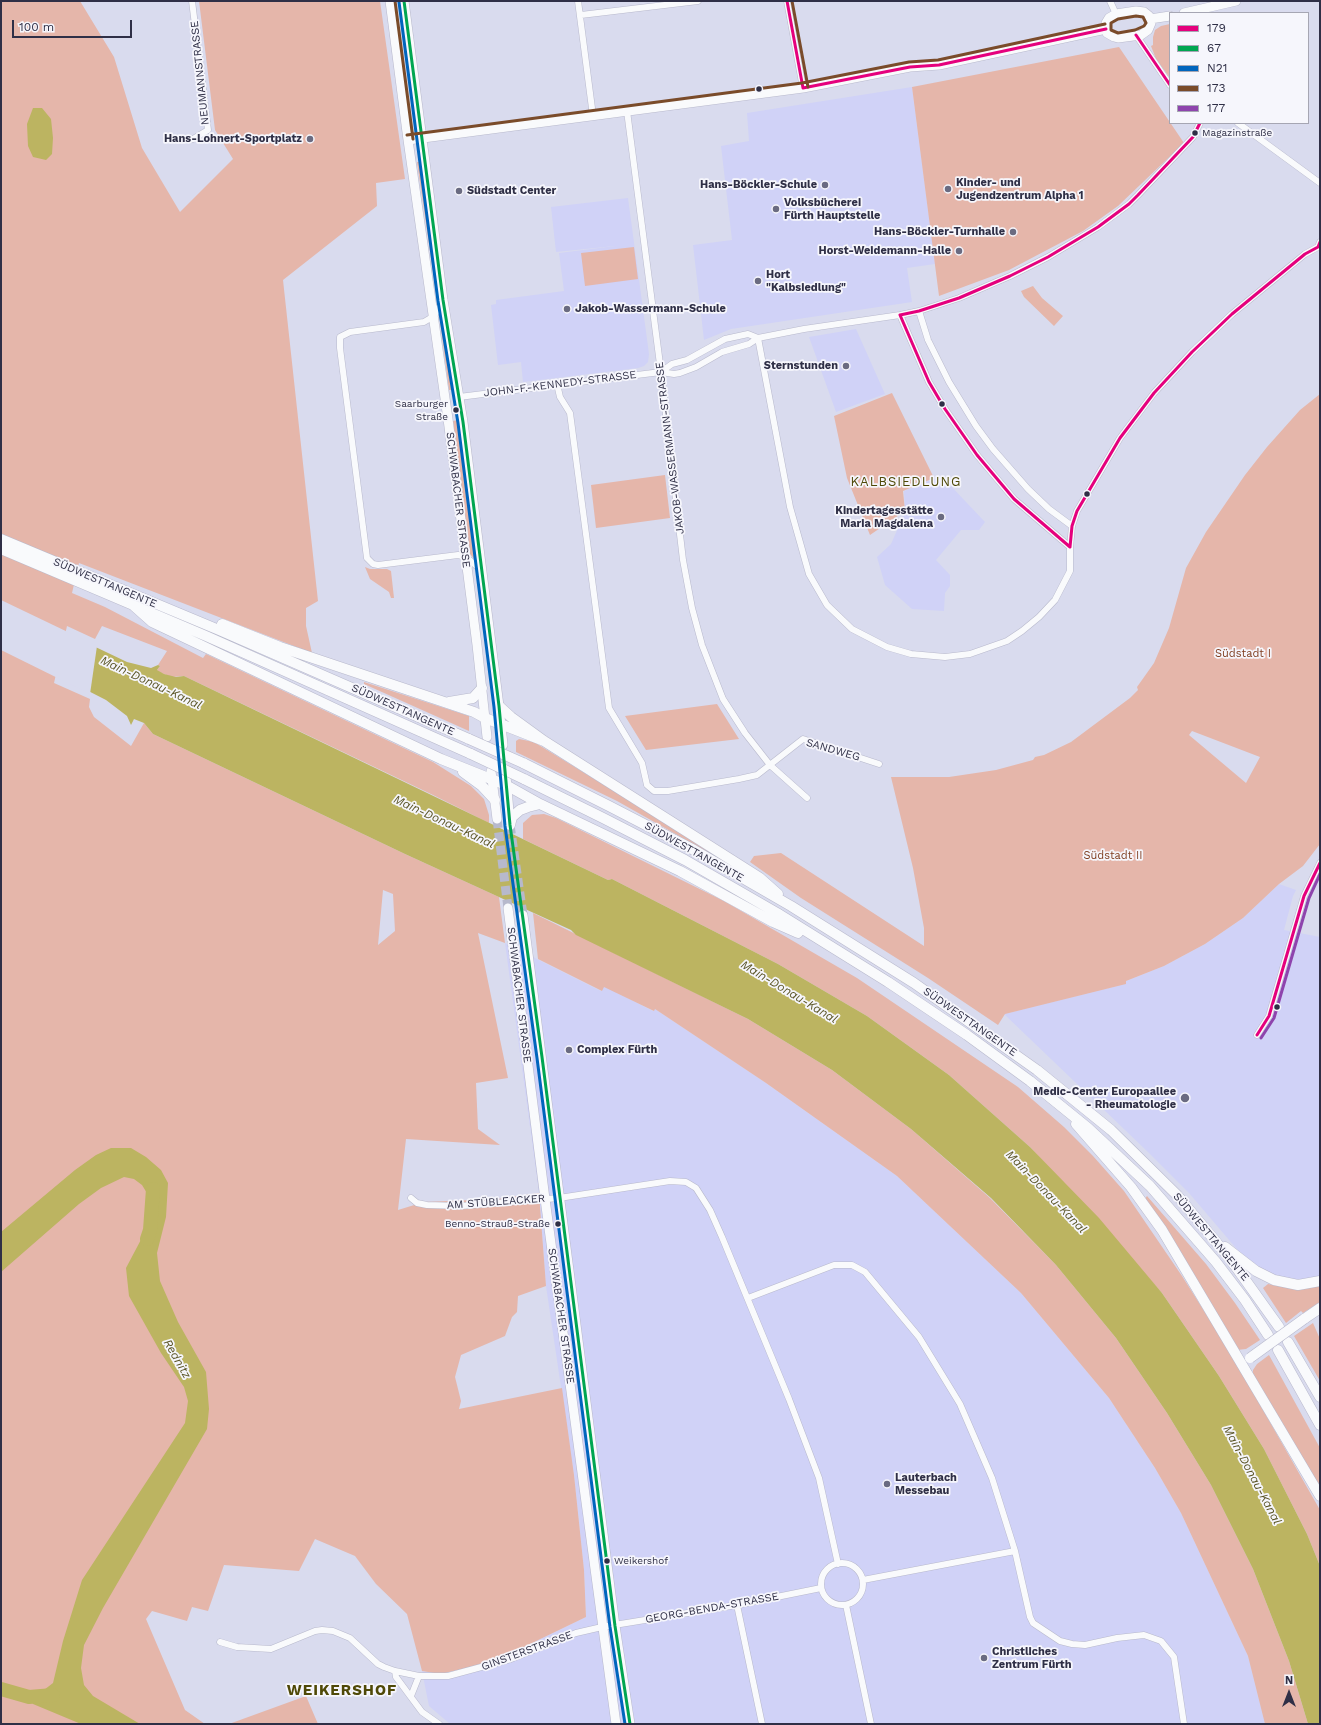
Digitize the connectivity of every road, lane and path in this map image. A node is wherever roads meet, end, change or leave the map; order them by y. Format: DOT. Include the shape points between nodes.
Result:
graph roads {
  1 [pos="192,1"];
  2 [pos="390,1"];
  3 [pos="404,1"];
  4 [pos="578,1"];
  5 [pos="698,1"];
  6 [pos="787,1"];
  7 [pos="1110,1"];
  8 [pos="1236,1"];
  9 [pos="674,3"];
  10 [pos="1188,12"];
  11 [pos="1116,14"];
  12 [pos="581,16"];
  13 [pos="1169,16"];
  14 [pos="1150,20"];
  15 [pos="1106,29"];
  16 [pos="1136,36"];
  17 [pos="1169,84"];
  18 [pos="803,88"];
  19 [pos="627,111"];
  20 [pos="593,116"];
  21 [pos="1200,124"];
  22 [pos="1239,124"];
  23 [pos="422,138"];
  24 [pos="193,139"];
  25 [pos="408,140"];
  26 [pos="1320,183"];
  27 [pos="1320,242"];
  28 [pos="443,300"];
  29 [pos="919,311"];
  30 [pos="900,315"];
  31 [pos="434,316"];
  32 [pos="758,338"];
  33 [pos="661,372"];
  34 [pos="557,384"];
  35 [pos="458,397"];
  36 [pos="1072,526"];
  37 [pos="1,539"];
  38 [pos="1070,547"];
  39 [pos="1,549"];
  40 [pos="466,557"];
  41 [pos="480,569"];
  42 [pos="77,576"];
  43 [pos="134,606"];
  44 [pos="179,614"];
  45 [pos="482,688"];
  46 [pos="446,702"];
  47 [pos="499,706"];
  48 [pos="485,718"];
  49 [pos="501,725"];
  50 [pos="487,737"];
  51 [pos="544,741"];
  52 [pos="503,745"];
  53 [pos="448,762"];
  54 [pos="879,764"];
  55 [pos="770,765"];
  56 [pos="491,775"];
  57 [pos="506,780"];
  58 [pos="807,798"];
  59 [pos="495,800"];
  60 [pos="540,804"];
  61 [pos="497,819"];
  62 [pos="510,825"];
  63 [pos="1320,863"];
  64 [pos="791,906"];
  65 [pos="508,908"];
  66 [pos="523,916"];
  67 [pos="835,949"];
  68 [pos="1257,1034"];
  69 [pos="1064,1107"];
  70 [pos="411,1198"];
  71 [pos="560,1198"];
  72 [pos="545,1200"];
  73 [pos="1218,1243"];
  74 [pos="1320,1281"];
  75 [pos="748,1298"];
  76 [pos="1320,1308"];
  77 [pos="1279,1327"];
  78 [pos="1268,1335"];
  79 [pos="1288,1342"];
  80 [pos="1278,1350"];
  81 [pos="1241,1364"];
  82 [pos="1320,1397"];
  83 [pos="1320,1425"];
  84 [pos="1320,1496"];
  85 [pos="1015,1551"];
  86 [pos="838,1564"];
  87 [pos="862,1580"];
  88 [pos="821,1588"];
  89 [pos="737,1605"];
  90 [pos="846,1605"];
  91 [pos="615,1626"];
  92 [pos="602,1627"];
  93 [pos="220,1642"];
  94 [pos="395,1671"];
  95 [pos="419,1676"];
  96 [pos="411,1696"];
  97 [pos="439,1724"];
  98 [pos="616,1724"];
  99 [pos="630,1724"];
  100 [pos="762,1724"];
  101 [pos="871,1724"];
  102 [pos="1184,1724"];
  1 -- 24 [label="street, NEUMANNSTRASSE" via="208,130"];
  2 -- 25 [label="main road, SCHWABACHER STRASSE"];
  3 -- 23 [label="main road, SCHWABACHER STRASSE"];
  4 -- 12 [label="street"];
  5 -- 9 [label="street"];
  6 -- 18 [label="street"];
  7 -- 11 [label="street"];
  8 -- 10 [label="main road"];
  9 -- 12 [label="street"];
  11 -- 14 [label="main road" via="1140,11 1147,14"];
  11 -- 15 [label="main road" via="1106,20"];
  12 -- 20 [label="street"];
  13 -- 14 [label="main road"];
  14 -- 16 [label="main road" via="1148,30"];
  15 -- 16 [label="main road" via="1114,38"];
  15 -- 18 [label="main road" via="939,65 910,67"];
  16 -- 17 [label="street"];
  18 -- 19 [label="main road"];
  19 -- 20 [label="main road"];
  19 -- 33 [label="street, JAKOB-WASSERMANN-STRASSE"];
  20 -- 23 [label="main road"];
  21 -- 29 [label="street, JOHN-F.-KENNEDY-STRASSE" via="1193,137 1138,195 1098,227 1010,276 959,298"];
  22 -- 26 [label="street"];
  23 -- 25 [label="main road"];
  23 -- 28 [label="main road, SCHWABACHER STRASSE"];
  25 -- 31 [label="main road, SCHWABACHER STRASSE"];
  27 -- 36 [label="street" via="1318,247 1305,254 1232,314 1154,393 1120,438 1077,511"];
  28 -- 31 [label="street"];
  28 -- 35 [label="main road, SCHWABACHER STRASSE"];
  29 -- 30 [label="street, JOHN-F.-KENNEDY-STRASSE"];
  29 -- 36 [label="street" via="928,340 949,382 976,426 1028,489"];
  30 -- 32 [label="street, JOHN-F.-KENNEDY-STRASSE"];
  30 -- 38 [label="street" via="929,382 977,455 1014,499"];
  31 -- 40 [label="main road, SCHWABACHER STRASSE"];
  31 -- 40 [label="street" via="424,322 350,332 340,337 367,558 378,565 458,555"];
  32 -- 33 [label="street, JOHN-F.-KENNEDY-STRASSE" via="749,344 722,352 688,370 674,374"];
  32 -- 33 [label="street, JOHN-F.-KENNEDY-STRASSE" via="748,334 725,339 687,360 672,364"];
  32 -- 38 [label="street" via="786,492 809,574 828,605 852,629 886,647 911,654 945,657 970,654 989,648 1007,641 1022,631 1055,600 1070,571"];
  33 -- 34 [label="street, JOHN-F.-KENNEDY-STRASSE"];
  33 -- 55 [label="street, JAKOB-WASSERMANN-STRASSE" via="683,560 702,645 723,698 745,733"];
  34 -- 35 [label="street, JOHN-F.-KENNEDY-STRASSE"];
  34 -- 55 [label="street" via="560,397 570,413 609,708 642,763 647,785 654,791 668,791 732,781 757,774"];
  35 -- 41 [label="main road, SCHWABACHER STRASSE"];
  36 -- 38 [label="street"];
  37 -- 42 [label="highway, SÜDWESTTANGENTE"];
  39 -- 42 [label="highway, SÜDWESTTANGENTE"];
  40 -- 41 [label="street"];
  40 -- 45 [label="main road, SCHWABACHER STRASSE"];
  41 -- 47 [label="main road, SCHWABACHER STRASSE"];
  42 -- 43 [label="highway, SÜDWESTTANGENTE"];
  42 -- 44 [label="highway, SÜDWESTTANGENTE"];
  43 -- 53 [label="highway" via="152,622"];
  43 -- 67 [label="highway, SÜDWESTTANGENTE, bridge" via="524,779 685,860"];
  44 -- 46 [label="highway" via="221,624 280,647"];
  44 -- 64 [label="highway, SÜDWESTTANGENTE, bridge" via="522,763 694,850"];
  45 -- 46 [label="highway" via="472,698"];
  45 -- 48 [label="main road, SCHWABACHER STRASSE"];
  46 -- 48 [label="highway"];
  47 -- 49 [label="main road, SCHWABACHER STRASSE"];
  47 -- 51 [label="highway"];
  48 -- 49 [label="highway"];
  48 -- 50 [label="main road, SCHWABACHER STRASSE"];
  49 -- 51 [label="highway"];
  49 -- 52 [label="main road, SCHWABACHER STRASSE"];
  51 -- 64 [label="highway" via="760,878"];
  53 -- 56 [label="highway"];
  53 -- 59 [label="highway" via="482,786"];
  54 -- 55 [label="street, SANDWEG" via="803,739"];
  55 -- 58 [label="street, JAKOB-WASSERMANN-STRASSE"];
  56 -- 57 [label="highway"];
  56 -- 59 [label="main road"];
  57 -- 60 [label="highway"];
  57 -- 62 [label="main road"];
  59 -- 61 [label="main road"];
  60 -- 62 [label="highway" via="520,810 512,817"];
  60 -- 67 [label="highway" via="680,871 773,922"];
  63 -- 68 [label="street" via="1304,896 1269,1016"];
  64 -- 73 [label="highway, SÜDWESTTANGENTE" via="914,983 1037,1070 1084,1107 1177,1195"];
  65 -- 72 [label="main road, SCHWABACHER STRASSE"];
  66 -- 71 [label="main road, SCHWABACHER STRASSE"];
  67 -- 69 [label="highway, SÜDWESTTANGENTE" via="967,1035"];
  69 -- 78 [label="highway, SÜDWESTTANGENTE" via="1130,1166 1179,1217 1245,1300"];
  69 -- 81 [label="highway" via="1154,1218"];
  70 -- 72 [label="street, AM STÜBLEACKER" via="417,1203 427,1205 461,1206"];
  71 -- 72 [label="street, AM STÜBLEACKER"];
  71 -- 75 [label="street" via="670,1181 686,1182 696,1188 710,1210"];
  71 -- 91 [label="main road, SCHWABACHER STRASSE"];
  72 -- 92 [label="main road, SCHWABACHER STRASSE"];
  73 -- 74 [label="highway" via="1256,1271 1274,1280 1298,1285"];
  73 -- 77 [label="highway, SÜDWESTTANGENTE"];
  75 -- 85 [label="street" via="834,1265 852,1265 865,1272 919,1337 960,1404 992,1478"];
  75 -- 86 [label="street" via="819,1478"];
  76 -- 81 [label="highway, bridge"];
  79 -- 82 [label="highway"];
  80 -- 83 [label="highway"];
  81 -- 84 [label="highway"];
  85 -- 87 [label="street"];
  85 -- 102 [label="street" via="1030,1617 1033,1623 1060,1641 1085,1645 1144,1635 1161,1641 1174,1657"];
  86 -- 87 [label="street" via="851,1565"];
  86 -- 88 [label="street" via="831,1566 822,1575"];
  87 -- 90 [label="street" via="863,1587 857,1599"];
  88 -- 89 [label="street, GEORG-BENDA-STRASSE"];
  88 -- 90 [label="street" via="827,1600 833,1604"];
  89 -- 91 [label="street, GEORG-BENDA-STRASSE"];
  89 -- 100 [label="street"];
  90 -- 101 [label="street"];
  91 -- 92 [label="street, GEORG-BENDA-STRASSE"];
  91 -- 99 [label="main road, SCHWABACHER STRASSE"];
  92 -- 95 [label="street, GINSTERSTRASSE" via="576,1633 511,1659 471,1671 448,1676"];
  92 -- 98 [label="main road, SCHWABACHER STRASSE"];
  93 -- 94 [label="street, GINSTERSTRASSE" via="237,1647 271,1649 322,1630 333,1631 350,1638 378,1664"];
  94 -- 95 [label="street, GINSTERSTRASSE"];
  94 -- 96 [label="street" via="396,1677"];
  95 -- 96 [label="street"];
  96 -- 97 [label="street" via="422,1712"];
}
